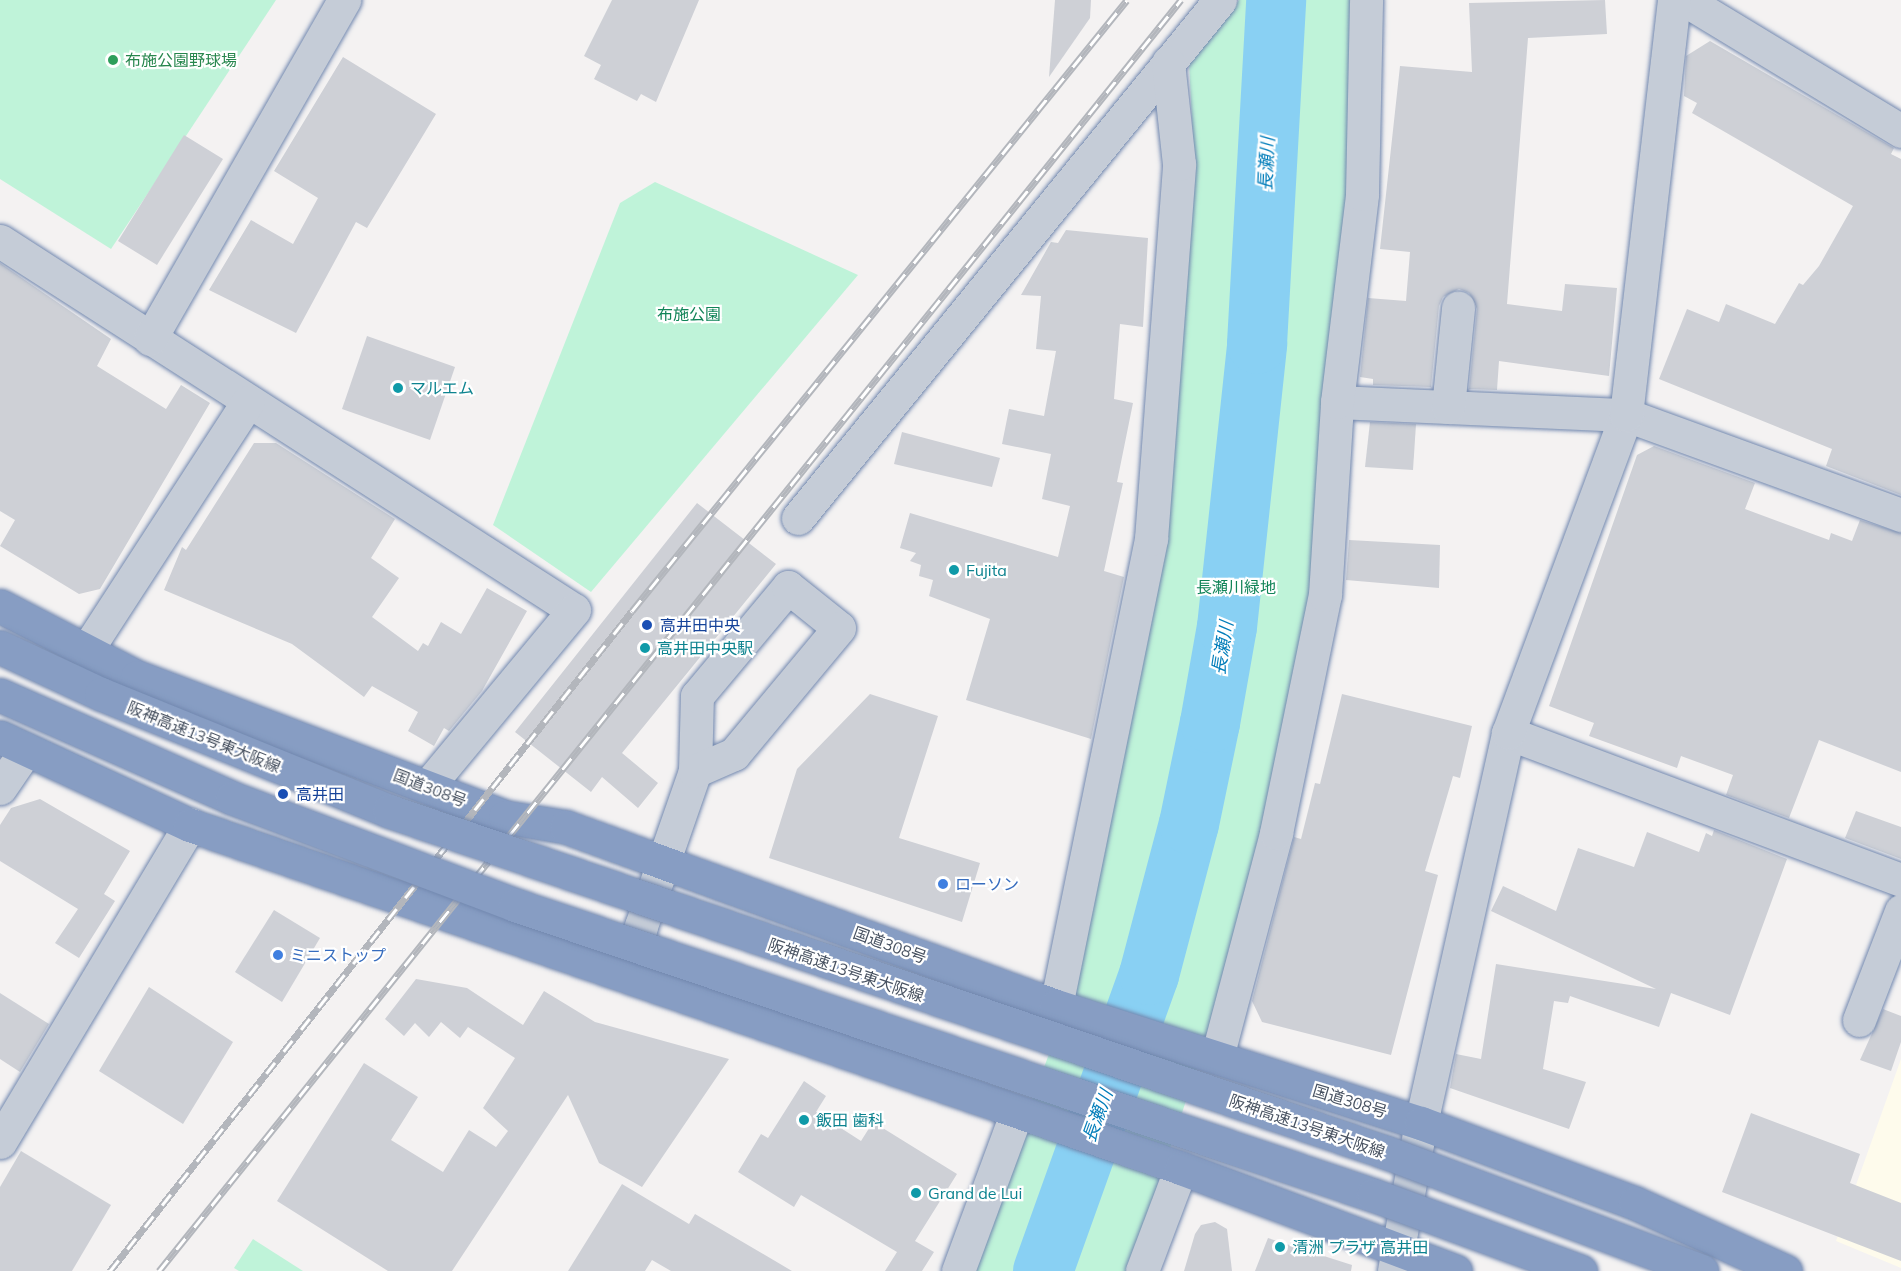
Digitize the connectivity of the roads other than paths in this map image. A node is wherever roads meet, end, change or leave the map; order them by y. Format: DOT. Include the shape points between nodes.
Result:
graph roads {
  1 [pos="344,0"];
  2 [pos="1220,0"];
  3 [pos="1366,0"];
  4 [pos="1674,0"];
  5 [pos="1684,0"];
  6 [pos="1168,63"];
  7 [pos="1901,130"];
  8 [pos="0,241"];
  9 [pos="1458,308"];
  10 [pos="150,339"];
  11 [pos="248,402"];
  12 [pos="1337,402"];
  13 [pos="1448,407"];
  14 [pos="1626,415"];
  15 [pos="1901,515"];
  16 [pos="798,518"];
  17 [pos="0,606"];
  18 [pos="0,647"];
  19 [pos="86,651"];
  20 [pos="0,695"];
  21 [pos="1508,733"];
  22 [pos="13,743"];
  23 [pos="695,771"];
  24 [pos="427,787"];
  25 [pos="0,788"];
  26 [pos="190,825"];
  27 [pos="664,863"];
  28 [pos="1901,880"];
  29 [pos="1901,911"];
  30 [pos="630,981"];
  31 [pos="1056,1006"];
  32 [pos="1859,1020"];
  33 [pos="1217,1057"];
  34 [pos="1016,1114"];
  35 [pos="1421,1123"];
  36 [pos="0,1142"];
  37 [pos="1181,1168"];
  38 [pos="1396,1260"];
  39 [pos="958,1271"];
  40 [pos="1142,1271"];
  41 [pos="1455,1271"];
  42 [pos="1580,1271"];
  43 [pos="1702,1271"];
  44 [pos="1785,1271"];
  1 -- 10 [label="street"];
  2 -- 6 [label="street"];
  3 -- 12 [label="street" via="1362,194"];
  4 -- 14 [label="street"];
  5 -- 7 [label="street"];
  6 -- 16 [label="street"];
  6 -- 31 [label="street" via="1179,164 1151,539"];
  8 -- 10 [label="street"];
  9 -- 13 [label="street"];
  10 -- 11 [label="street"];
  11 -- 19 [label="street"];
  11 -- 24 [label="street" via="574,610"];
  12 -- 13 [label="street"];
  12 -- 33 [label="street" via="1326,595 1276,833"];
  13 -- 14 [label="street"];
  14 -- 15 [label="street"];
  14 -- 21 [label="street"];
  17 -- 19 [label="highway, 国道308号"];
  18 -- 43 [label="highway, 阪神高速13号東大阪線, bridge" via="100,694 422,823 1388,1153"];
  19 -- 24 [label="highway, 国道308号" via="136,677"];
  20 -- 42 [label="highway, bridge" via="232,798 515,905 1373,1195"];
  21 -- 28 [label="street"];
  21 -- 35 [label="street"];
  22 -- 25 [label="street"];
  22 -- 26 [label="highway"];
  23 -- 23 [label="street" via="697,696 788,587 839,628 734,754"];
  23 -- 27 [label="street"];
  24 -- 27 [label="highway, 国道308号" via="505,817 566,827"];
  26 -- 30 [label="highway"];
  26 -- 36 [label="street"];
  27 -- 30 [label="street" via="641,926"];
  27 -- 31 [label="highway, 国道308号"];
  29 -- 32 [label="street"];
  30 -- 34 [label="highway"];
  31 -- 33 [label="highway, 国道308号"];
  33 -- 35 [label="highway, 国道308号"];
  34 -- 37 [label="highway"];
  34 -- 39 [label="street"];
  35 -- 38 [label="street"];
  35 -- 44 [label="highway, 国道308号" via="1635,1203"];
  37 -- 38 [label="highway"];
  37 -- 40 [label="street"];
  38 -- 41 [label="highway"];
}
